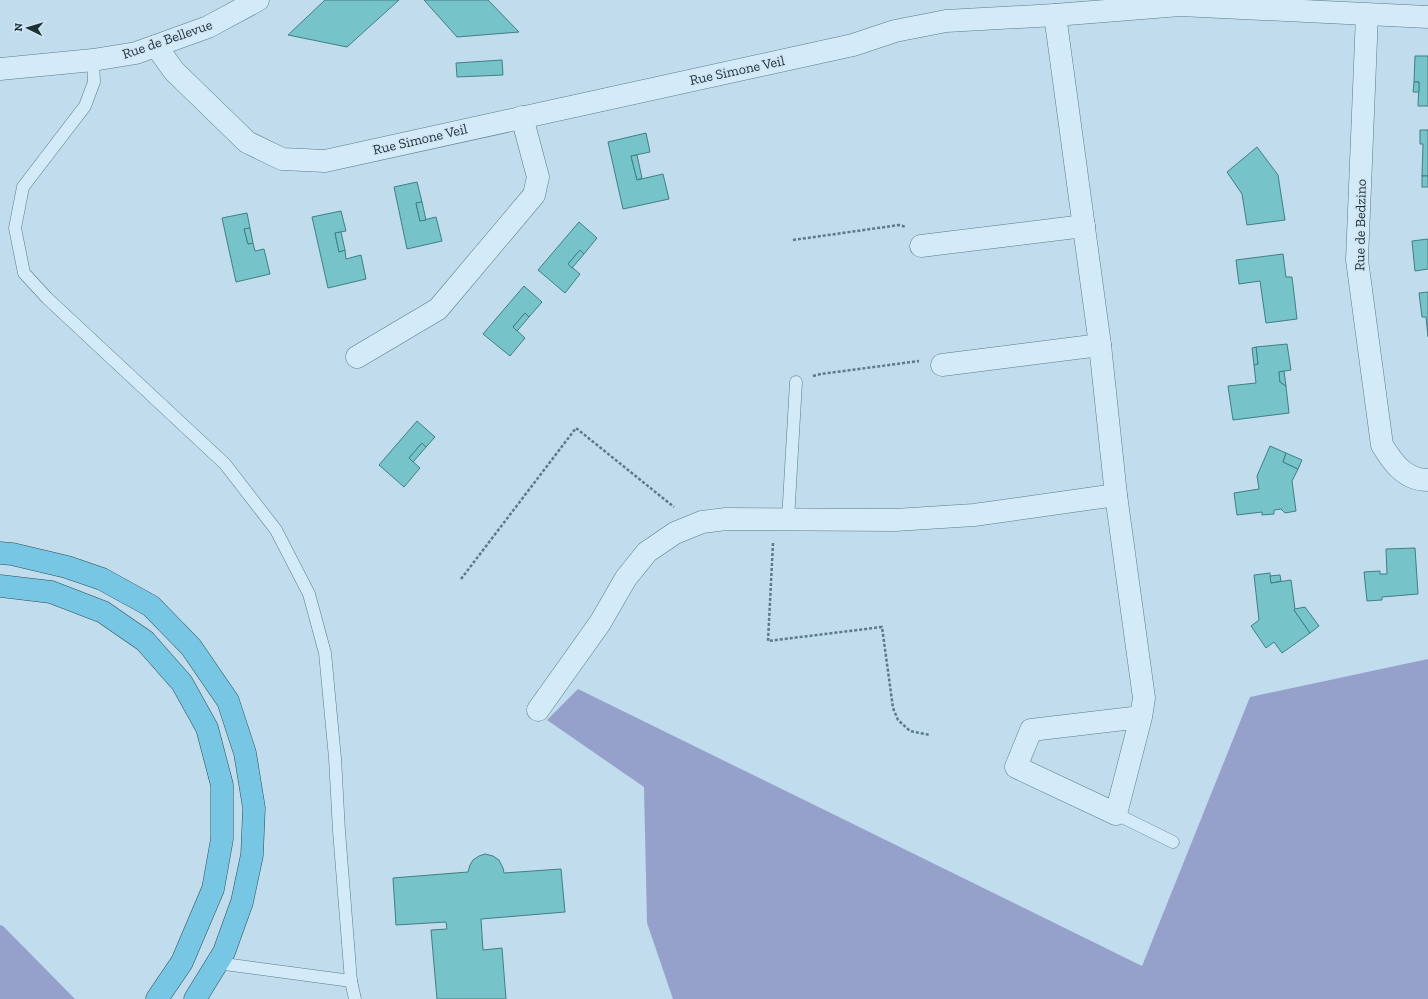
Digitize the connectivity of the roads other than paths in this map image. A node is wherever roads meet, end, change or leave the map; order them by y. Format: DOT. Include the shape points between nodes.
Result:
graph roads {
  1 [pos="258,0"];
  2 [pos="1055,15"];
  3 [pos="1366,15"];
  4 [pos="1428,17"];
  5 [pos="156,46"];
  6 [pos="93,60"];
  7 [pos="0,69"];
  8 [pos="522,117"];
  9 [pos="1084,226"];
  10 [pos="921,246"];
  11 [pos="1100,345"];
  12 [pos="357,357"];
  13 [pos="942,365"];
  14 [pos="796,382"];
  15 [pos="1428,480"];
  16 [pos="1116,495"];
  17 [pos="782,520"];
  18 [pos="0,553"];
  19 [pos="0,586"];
  20 [pos="538,710"];
  21 [pos="1141,717"];
  22 [pos="1116,814"];
  23 [pos="1173,842"];
  24 [pos="217,963"];
  25 [pos="351,981"];
  26 [pos="157,999"];
  27 [pos="195,999"];
  28 [pos="356,999"];
  1 -- 5 [label="street, Rue de Bellevue" via="208,27"];
  2 -- 3 [label="street, Rue Simone Veil" via="1180,5"];
  2 -- 8 [label="street, Rue Simone Veil" via="946,21 895,31 853,45"];
  2 -- 9 [label="street"];
  3 -- 4 [label="street, Rue Simone Veil"];
  3 -- 15 [label="street, Rue de Bedzino" via="1357,260 1382,445 1391,460 1406,475"];
  5 -- 6 [label="street, Rue de Bellevue" via="136,53"];
  5 -- 8 [label="street, Rue Simone Veil" via="174,71 247,142 282,159 325,161"];
  6 -- 7 [label="street, Rue de Bellevue"];
  6 -- 25 [label="lane" via="94,82 85,106 23,187 15,228 24,273 225,464 276,530 309,594 325,653"];
  8 -- 12 [label="street" via="538,177 534,195 438,309"];
  9 -- 10 [label="street"];
  9 -- 11 [label="street"];
  11 -- 13 [label="street"];
  11 -- 16 [label="street"];
  14 -- 17 [label="lane"];
  16 -- 17 [label="street" via="966,516 895,520"];
  16 -- 21 [label="street" via="1144,698"];
  17 -- 20 [label="street" via="726,519 702,522 675,533 647,552 626,578 600,623"];
  18 -- 24 [label="highway" via="67,567 102,579 151,606 191,646 228,701 245,753 254,808 252,855 242,902 224,952"];
  19 -- 26 [label="highway" via="51,592 103,612 145,641 182,683 207,728 222,785 222,839 213,888 182,962"];
  21 -- 22 [label="street"];
  21 -- 22 [label="street" via="1031,730 1016,767"];
  22 -- 23 [label="lane"];
  24 -- 25 [label="lane"];
  24 -- 27 [label="highway"];
  25 -- 28 [label="lane"];
}
